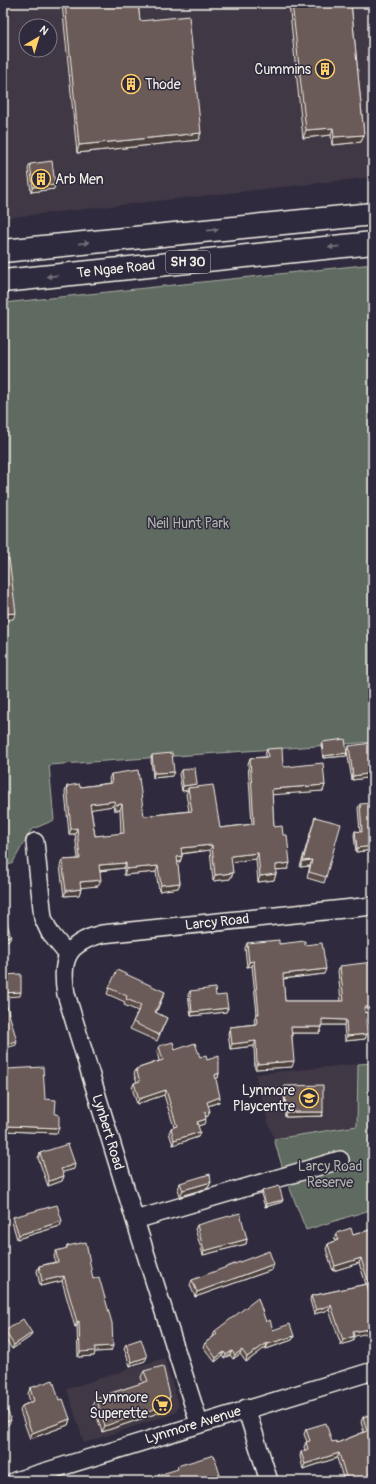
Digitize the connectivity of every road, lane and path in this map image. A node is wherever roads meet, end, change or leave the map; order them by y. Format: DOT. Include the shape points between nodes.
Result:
graph roads {
  1 [pos="373,214"];
  2 [pos="373,243"];
  3 [pos="3,251"];
  4 [pos="3,281"];
  5 [pos="35,842"];
  6 [pos="373,906"];
  7 [pos="68,955"];
  8 [pos="340,1160"];
  9 [pos="135,1220"];
  10 [pos="373,1371"];
  11 [pos="246,1408"];
  12 [pos="199,1423"];
  13 [pos="14,1481"];
  14 [pos="269,1481"];
  3 -- 1 [label="highway, Te Ngae Road / SH 30, one-way"];
  2 -- 4 [label="highway, Te Ngae Road / SH 30, one-way"];
  5 -- 7 [label="street" via="44,918 50,933"];
  6 -- 7 [label="street, Larcy Road" via="102,934 80,941"];
  7 -- 9 [label="street, Lynbert Road" via="64,962 63,976 66,994"];
  8 -- 9 [label="street"];
  9 -- 12 [label="street, Lynbert Road"];
  10 -- 11 [label="street, Lynmore Avenue"];
  11 -- 12 [label="street, Lynmore Avenue"];
  11 -- 14 [label="street"];
  12 -- 13 [label="street, Lynmore Avenue"];
}
